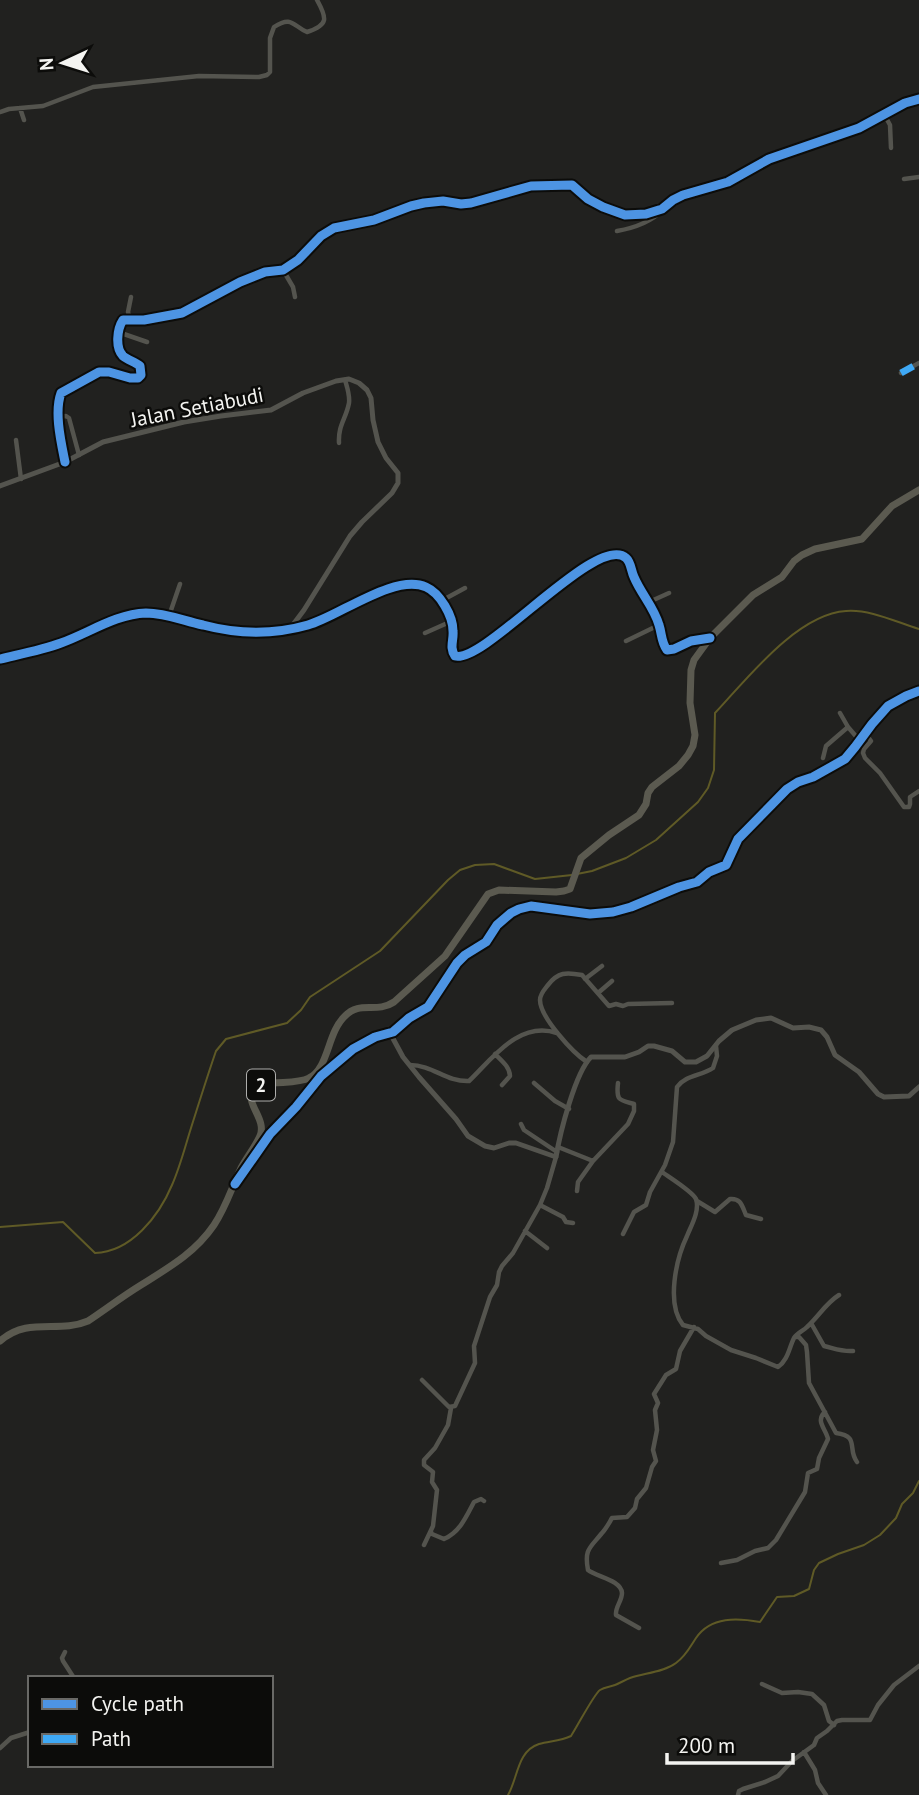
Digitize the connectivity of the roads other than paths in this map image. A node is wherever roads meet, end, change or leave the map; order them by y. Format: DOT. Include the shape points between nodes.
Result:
graph roads {
  1 [pos="317,0"];
  2 [pos="919,99"];
  3 [pos="20,108"];
  4 [pos="0,112"];
  5 [pos="884,114"];
  6 [pos="24,120"];
  7 [pos="891,148"];
  8 [pos="919,177"];
  9 [pos="904,178"];
  10 [pos="666,207"];
  11 [pos="617,231"];
  12 [pos="283,270"];
  13 [pos="131,297"];
  14 [pos="295,297"];
  15 [pos="130,320"];
  16 [pos="118,332"];
  17 [pos="147,342"];
  18 [pos="919,363"];
  19 [pos="901,373"];
  20 [pos="344,379"];
  21 [pos="59,417"];
  22 [pos="16,440"];
  23 [pos="339,443"];
  24 [pos="79,455"];
  25 [pos="65,461"];
  26 [pos="21,478"];
  27 [pos="0,486"];
  28 [pos="919,490"];
  29 [pos="180,584"];
  30 [pos="465,588"];
  31 [pos="669,593"];
  32 [pos="441,601"];
  33 [pos="649,602"];
  34 [pos="169,616"];
  35 [pos="452,621"];
  36 [pos="659,625"];
  37 [pos="289,630"];
  38 [pos="425,633"];
  39 [pos="710,638"];
  40 [pos="626,641"];
  41 [pos="0,659"];
  42 [pos="919,691"];
  43 [pos="840,713"];
  44 [pos="848,727"];
  45 [pos="865,733"];
  46 [pos="860,741"];
  47 [pos="823,758"];
  48 [pos="919,791"];
  49 [pos="602,966"];
  50 [pos="585,979"];
  51 [pos="612,981"];
  52 [pos="598,993"];
  53 [pos="672,1003"];
  54 [pos="390,1033"];
  55 [pos="558,1033"];
  56 [pos="716,1046"];
  57 [pos="495,1054"];
  58 [pos="587,1062"];
  59 [pos="410,1065"];
  60 [pos="534,1083"];
  61 [pos="618,1083"];
  62 [pos="502,1085"];
  63 [pos="919,1087"];
  64 [pos="569,1109"];
  65 [pos="521,1125"];
  66 [pos="557,1152"];
  67 [pos="593,1161"];
  68 [pos="662,1172"];
  69 [pos="235,1184"];
  70 [pos="577,1191"];
  71 [pos="696,1200"];
  72 [pos="540,1205"];
  73 [pos="761,1219"];
  74 [pos="573,1223"];
  75 [pos="525,1231"];
  76 [pos="623,1234"];
  77 [pos="547,1248"];
  78 [pos="839,1295"];
  79 [pos="811,1323"];
  80 [pos="694,1327"];
  81 [pos="794,1337"];
  82 [pos="0,1340"];
  83 [pos="853,1351"];
  84 [pos="422,1380"];
  85 [pos="451,1408"];
  86 [pos="825,1412"];
  87 [pos="858,1462"];
  88 [pos="484,1501"];
  89 [pos="431,1531"];
  90 [pos="425,1545"];
  91 [pos="721,1563"];
  92 [pos="639,1628"];
  93 [pos="65,1653"];
  94 [pos="919,1666"];
  95 [pos="73,1676"];
  96 [pos="762,1685"];
  97 [pos="834,1725"];
  98 [pos="28,1733"];
  99 [pos="0,1748"];
  100 [pos="804,1752"];
  101 [pos="738,1795"];
  102 [pos="826,1795"];
  1 -- 3 [label="street" via="325,19 319,27 307,32 289,21 274,27 267,75 199,76 93,87 43,106"];
  2 -- 5 [label="street"];
  3 -- 4 [label="street"];
  3 -- 6 [label="street"];
  5 -- 7 [label="street"];
  5 -- 10 [label="street" via="859,128 769,159 728,182 677,198"];
  8 -- 9 [label="street"];
  10 -- 11 [label="street" via="640,225"];
  10 -- 12 [label="street" via="639,216 625,215 595,203 569,184 531,186 471,203 424,203 330,230"];
  12 -- 14 [label="street"];
  12 -- 15 [label="street" via="261,273 182,313"];
  13 -- 15 [label="street"];
  15 -- 16 [label="street" via="124,319"];
  16 -- 17 [label="street"];
  16 -- 21 [label="street" via="121,353 139,366 140,377 96,374 61,393"];
  18 -- 19 [label="street"];
  20 -- 23 [label="street" via="349,403"];
  20 -- 24 [label="street, Jalan Setiabudi" via="271,410 184,422 103,442"];
  20 -- 37 [label="street" via="359,383 370,393 377,442 398,473 398,483 351,536"];
  21 -- 24 [label="street" via="69,418"];
  21 -- 25 [label="street"];
  22 -- 26 [label="street"];
  24 -- 25 [label="street, Jalan Setiabudi"];
  25 -- 26 [label="street, Jalan Setiabudi"];
  26 -- 27 [label="street, Jalan Setiabudi"];
  28 -- 39 [label="highway, 2" via="892,506 862,539 802,555"];
  29 -- 34 [label="street"];
  30 -- 32 [label="street"];
  31 -- 33 [label="street"];
  32 -- 35 [label="street"];
  32 -- 37 [label="street" via="424,586 406,585"];
  33 -- 35 [label="street" via="628,560 614,554 578,572 463,657 452,651"];
  33 -- 36 [label="street"];
  34 -- 37 [label="street" via="238,631"];
  34 -- 41 [label="street" via="145,613 125,617 63,643"];
  35 -- 38 [label="street"];
  36 -- 39 [label="street" via="667,650"];
  36 -- 40 [label="street"];
  39 -- 69 [label="highway, 2" via="691,670 693,746 679,766 650,790 639,815 581,858 570,888 488,894 445,956 394,1002 377,1009 358,1008 342,1018 315,1074 306,1080 255,1088 251,1095 261,1133"];
  42 -- 45 [label="street" via="888,706"];
  43 -- 44 [label="street"];
  44 -- 46 [label="street"];
  44 -- 47 [label="street" via="826,746"];
  45 -- 46 [label="street"];
  45 -- 48 [label="street" via="871,741 863,751 864,758 904,807 909,807 910,797"];
  46 -- 54 [label="street" via="845,759 787,789 738,839 726,865 697,882 613,912 590,914 531,906 514,911 496,925 486,943 454,967 428,1007"];
  49 -- 50 [label="street"];
  50 -- 52 [label="street"];
  50 -- 55 [label="street" via="580,974 557,975 541,996 542,1007"];
  51 -- 52 [label="street"];
  52 -- 53 [label="street" via="609,1006"];
  54 -- 59 [label="street"];
  54 -- 69 [label="street" via="358,1045 321,1076 270,1134"];
  55 -- 57 [label="street" via="544,1030 524,1035"];
  55 -- 58 [label="street"];
  56 -- 58 [label="street" via="703,1060 692,1063 654,1046 625,1057 594,1056"];
  56 -- 63 [label="street" via="746,1023 775,1019 793,1028 821,1030 835,1055 884,1097 909,1096"];
  56 -- 68 [label="street" via="713,1068 686,1078 677,1087 675,1136"];
  57 -- 59 [label="street" via="466,1082 426,1066"];
  57 -- 62 [label="street" via="510,1072"];
  58 -- 64 [label="street"];
  59 -- 66 [label="street" via="473,1140 494,1148 516,1143"];
  60 -- 64 [label="street"];
  61 -- 67 [label="street" via="619,1099 634,1104 632,1116"];
  64 -- 66 [label="street"];
  65 -- 66 [label="street"];
  66 -- 67 [label="street"];
  66 -- 72 [label="street"];
  67 -- 70 [label="street"];
  68 -- 71 [label="street"];
  68 -- 76 [label="street" via="646,1205 634,1212"];
  69 -- 82 [label="highway, 2" via="195,1248 158,1275 82,1323 18,1329"];
  71 -- 73 [label="street" via="715,1212 730,1199 737,1199 746,1215"];
  71 -- 80 [label="street" via="674,1295 681,1323"];
  72 -- 74 [label="street"];
  72 -- 75 [label="street"];
  75 -- 77 [label="street"];
  75 -- 85 [label="street" via="499,1272 475,1344 475,1363"];
  78 -- 79 [label="street"];
  79 -- 81 [label="street"];
  79 -- 83 [label="street" via="824,1346"];
  80 -- 81 [label="street" via="731,1350 778,1367"];
  80 -- 92 [label="street" via="676,1369 666,1375 654,1394 658,1403 656,1461 646,1488 627,1517 612,1517 587,1554 589,1570 620,1587 616,1615"];
  81 -- 86 [label="street" via="806,1345 809,1384"];
  84 -- 85 [label="street"];
  85 -- 89 [label="street" via="448,1425 424,1460 437,1490"];
  86 -- 87 [label="street" via="836,1433 850,1438"];
  86 -- 91 [label="street" via="821,1422 828,1439 817,1469 808,1473 805,1492 779,1536 768,1548"];
  88 -- 89 [label="street" via="474,1502 452,1535 444,1539"];
  89 -- 90 [label="street"];
  93 -- 95 [label="street" via="62,1661"];
  94 -- 97 [label="street" via="894,1685 870,1720 842,1720"];
  96 -- 97 [label="street" via="782,1693 812,1694"];
  97 -- 100 [label="street"];
  98 -- 99 [label="street"];
  100 -- 101 [label="street" via="774,1779"];
  100 -- 102 [label="street"];
}
